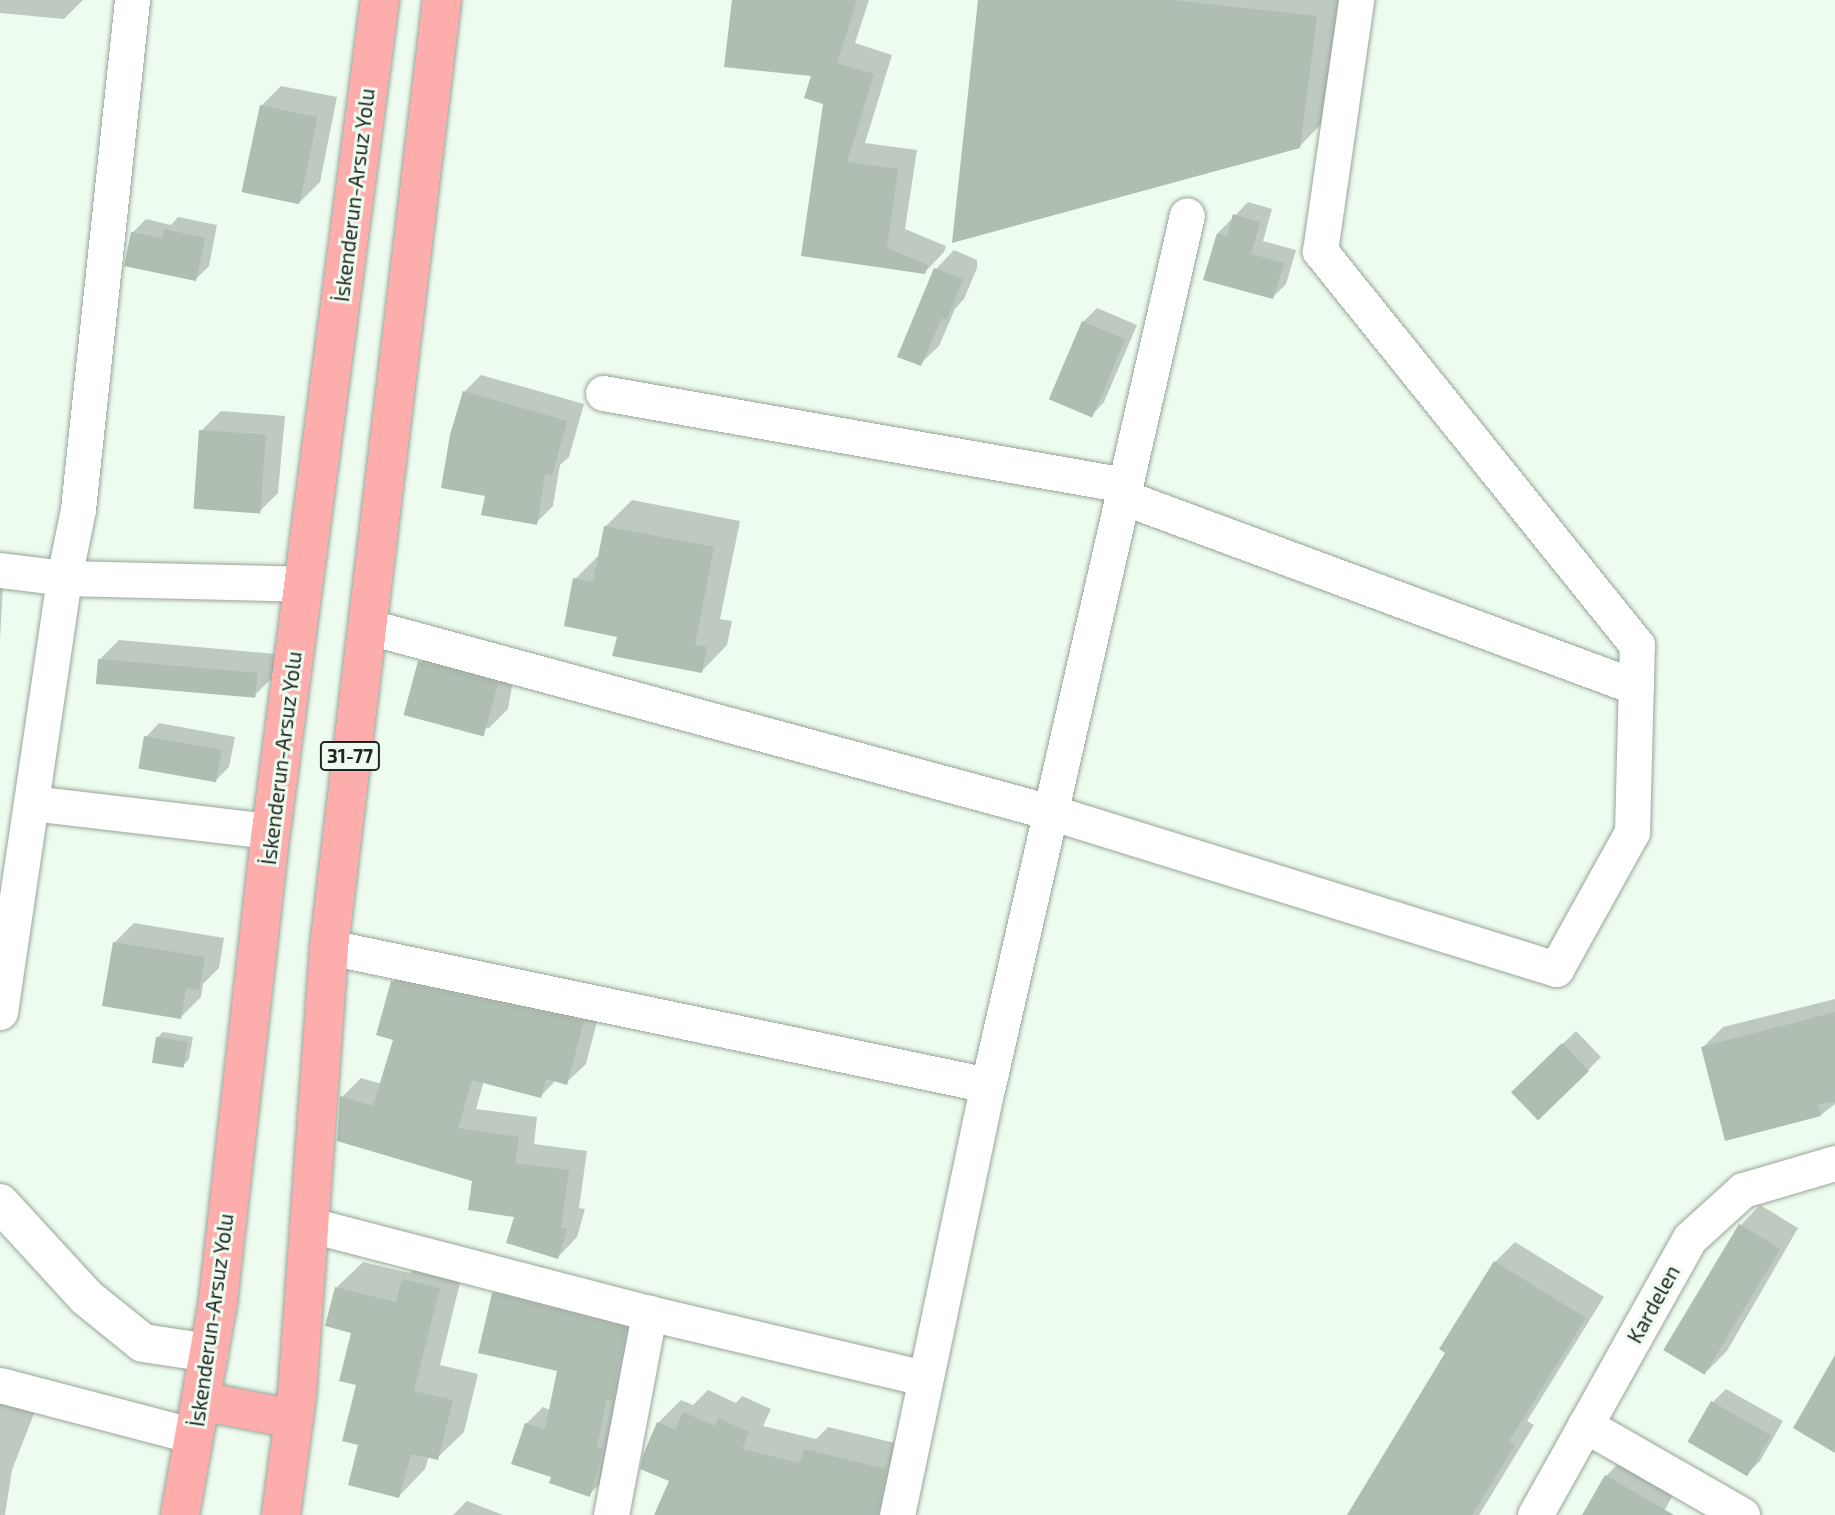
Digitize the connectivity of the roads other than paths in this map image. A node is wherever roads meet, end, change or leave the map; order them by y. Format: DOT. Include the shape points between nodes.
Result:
graph roads {
  1 [pos="132,0"];
  2 [pos="380,0"];
  3 [pos="442,0"];
  4 [pos="1356,0"];
  5 [pos="1187,215"];
  6 [pos="603,393"];
  7 [pos="1124,491"];
  8 [pos="0,570"];
  9 [pos="64,578"];
  10 [pos="303,584"];
  11 [pos="366,626"];
  12 [pos="1636,687"];
  13 [pos="31,803"];
  14 [pos="1050,812"];
  15 [pos="271,831"];
  16 [pos="10,873"];
  17 [pos="329,947"];
  18 [pos="0,1012"];
  19 [pos="988,1085"];
  20 [pos="1835,1163"];
  21 [pos="0,1203"];
  22 [pos="311,1225"];
  23 [pos="649,1312"];
  24 [pos="209,1353"];
  25 [pos="924,1378"];
  26 [pos="0,1385"];
  27 [pos="198,1419"];
  28 [pos="294,1419"];
  29 [pos="1585,1425"];
  30 [pos="180,1515"];
  31 [pos="281,1515"];
  32 [pos="611,1515"];
  33 [pos="897,1515"];
  34 [pos="1535,1515"];
  35 [pos="1742,1515"];
  1 -- 9 [label="street" via="78,509"];
  2 -- 10 [label="main road, İskenderun-Arsuz Yolu"];
  3 -- 11 [label="main road, 31-77"];
  4 -- 12 [label="street" via="1320,251 1637,645"];
  5 -- 7 [label="street"];
  6 -- 7 [label="street"];
  7 -- 12 [label="street"];
  7 -- 14 [label="street"];
  8 -- 9 [label="street"];
  9 -- 10 [label="street"];
  9 -- 13 [label="street"];
  10 -- 15 [label="main road, İskenderun-Arsuz Yolu"];
  11 -- 14 [label="street"];
  11 -- 17 [label="main road, 31-77"];
  12 -- 14 [label="street" via="1632,832 1556,969"];
  13 -- 15 [label="street"];
  13 -- 16 [label="street"];
  14 -- 19 [label="street"];
  15 -- 24 [label="main road, İskenderun-Arsuz Yolu"];
  16 -- 18 [label="street"];
  17 -- 19 [label="street"];
  17 -- 22 [label="main road, 31-77"];
  19 -- 25 [label="street"];
  20 -- 29 [label="street, Kardelen" via="1743,1190 1690,1238"];
  21 -- 24 [label="street" via="86,1297 143,1343"];
  22 -- 23 [label="street"];
  22 -- 28 [label="main road, 31-77"];
  23 -- 25 [label="street"];
  23 -- 32 [label="street"];
  24 -- 27 [label="main road, İskenderun-Arsuz Yolu"];
  25 -- 33 [label="street"];
  26 -- 27 [label="street"];
  27 -- 28 [label="main road"];
  27 -- 30 [label="main road, İskenderun-Arsuz Yolu"];
  28 -- 31 [label="main road, 31-77"];
  29 -- 34 [label="street, Kardelen"];
  29 -- 35 [label="street"];
}
